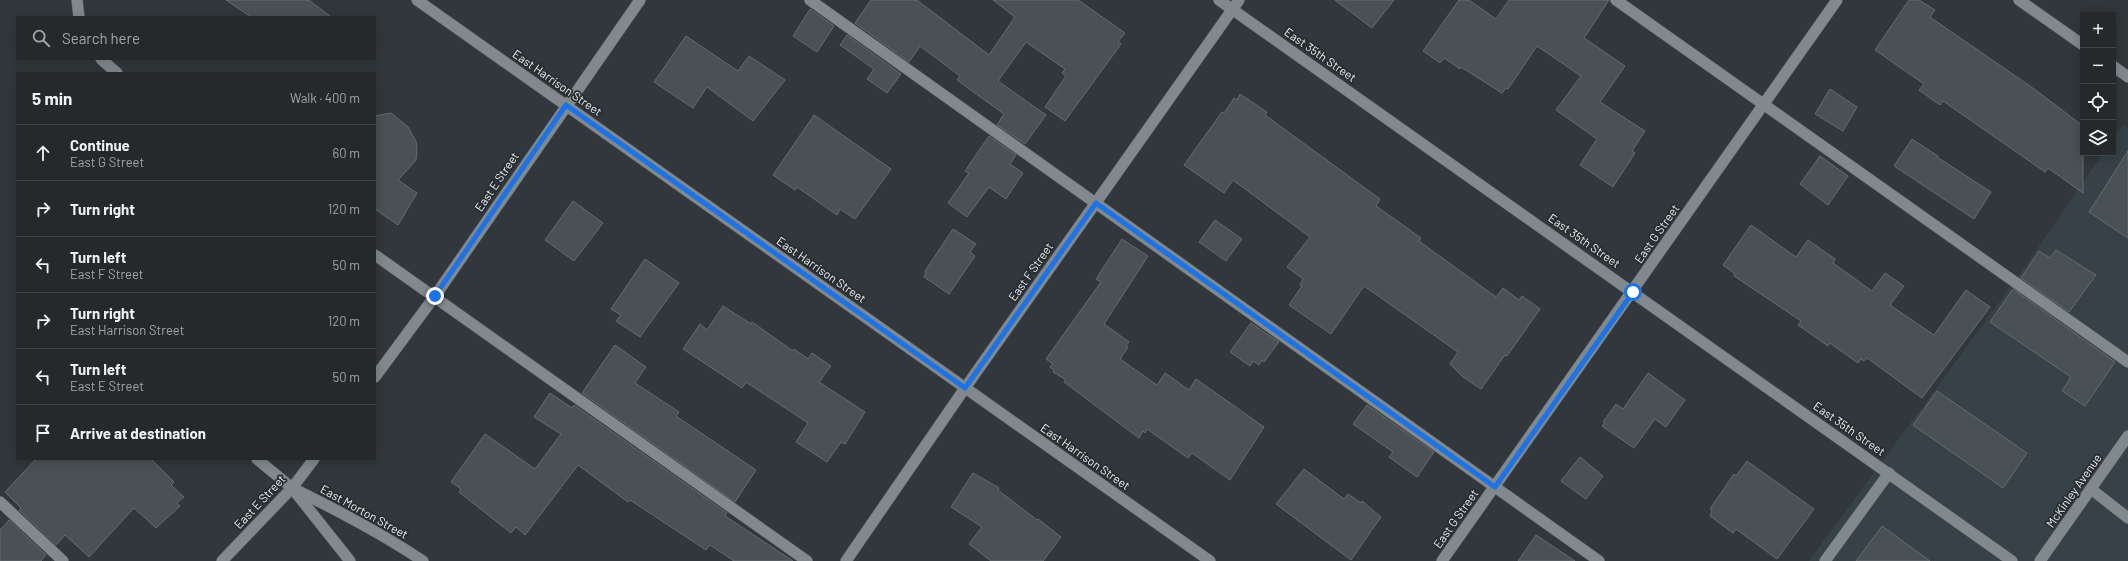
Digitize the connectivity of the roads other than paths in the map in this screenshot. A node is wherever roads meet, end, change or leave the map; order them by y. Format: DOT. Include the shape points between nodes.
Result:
graph roads {
  1 [pos="77,0"];
  2 [pos="417,0"];
  3 [pos="640,0"];
  4 [pos="810,0"];
  5 [pos="1219,0"];
  6 [pos="1239,0"];
  7 [pos="1616,0"];
  8 [pos="1837,0"];
  9 [pos="2019,0"];
  10 [pos="1232,9"];
  11 [pos="79,16"];
  12 [pos="2080,43"];
  13 [pos="103,60"];
  14 [pos="2116,68"];
  15 [pos="116,72"];
  16 [pos="2128,77"];
  17 [pos="1764,104"];
  18 [pos="566,105"];
  19 [pos="1096,203"];
  20 [pos="376,256"];
  21 [pos="1633,292"];
  22 [pos="435,296"];
  23 [pos="2128,362"];
  24 [pos="376,376"];
  25 [pos="965,388"];
  26 [pos="2128,436"];
  27 [pos="258,460"];
  28 [pos="313,460"];
  29 [pos="1889,473"];
  30 [pos="1495,487"];
  31 [pos="292,488"];
  32 [pos="2091,489"];
  33 [pos="0,502"];
  34 [pos="2128,518"];
  35 [pos="63,561"];
  36 [pos="222,561"];
  37 [pos="350,561"];
  38 [pos="423,561"];
  39 [pos="807,561"];
  40 [pos="846,561"];
  41 [pos="1210,561"];
  42 [pos="1442,561"];
  43 [pos="1599,561"];
  44 [pos="1825,561"];
  45 [pos="2012,561"];
  46 [pos="2040,561"];
  1 -- 11 [label="street"];
  2 -- 18 [label="street, East Harrison Street"];
  3 -- 18 [label="street, East E Street"];
  4 -- 19 [label="street"];
  5 -- 10 [label="street, East 35th Street"];
  6 -- 10 [label="street, East F Street"];
  7 -- 17 [label="street"];
  8 -- 17 [label="street, East G Street"];
  9 -- 12 [label="street"];
  10 -- 19 [label="street, East F Street"];
  10 -- 21 [label="street, East 35th Street"];
  13 -- 15 [label="street"];
  14 -- 16 [label="street"];
  17 -- 21 [label="street, East G Street"];
  17 -- 23 [label="street"];
  18 -- 22 [label="street, East E Street"];
  18 -- 25 [label="street, East Harrison Street"];
  19 -- 25 [label="street, East F Street"];
  19 -- 30 [label="street"];
  20 -- 22 [label="street"];
  21 -- 29 [label="street, East 35th Street"];
  21 -- 30 [label="street, East G Street"];
  22 -- 24 [label="street, East E Street"];
  22 -- 39 [label="street"];
  25 -- 40 [label="street, East F Street"];
  25 -- 41 [label="street, East Harrison Street"];
  26 -- 32 [label="street, McKinley Avenue"];
  27 -- 31 [label="street"];
  28 -- 31 [label="street, East E Street"];
  29 -- 44 [label="street"];
  29 -- 45 [label="street, East 35th Street"];
  30 -- 42 [label="street, East G Street"];
  30 -- 43 [label="street"];
  31 -- 36 [label="street, East E Street"];
  31 -- 37 [label="street"];
  31 -- 38 [label="street, East Morton Street" via="351,517"];
  32 -- 34 [label="street"];
  32 -- 46 [label="street, McKinley Avenue"];
  33 -- 35 [label="street"];
}
